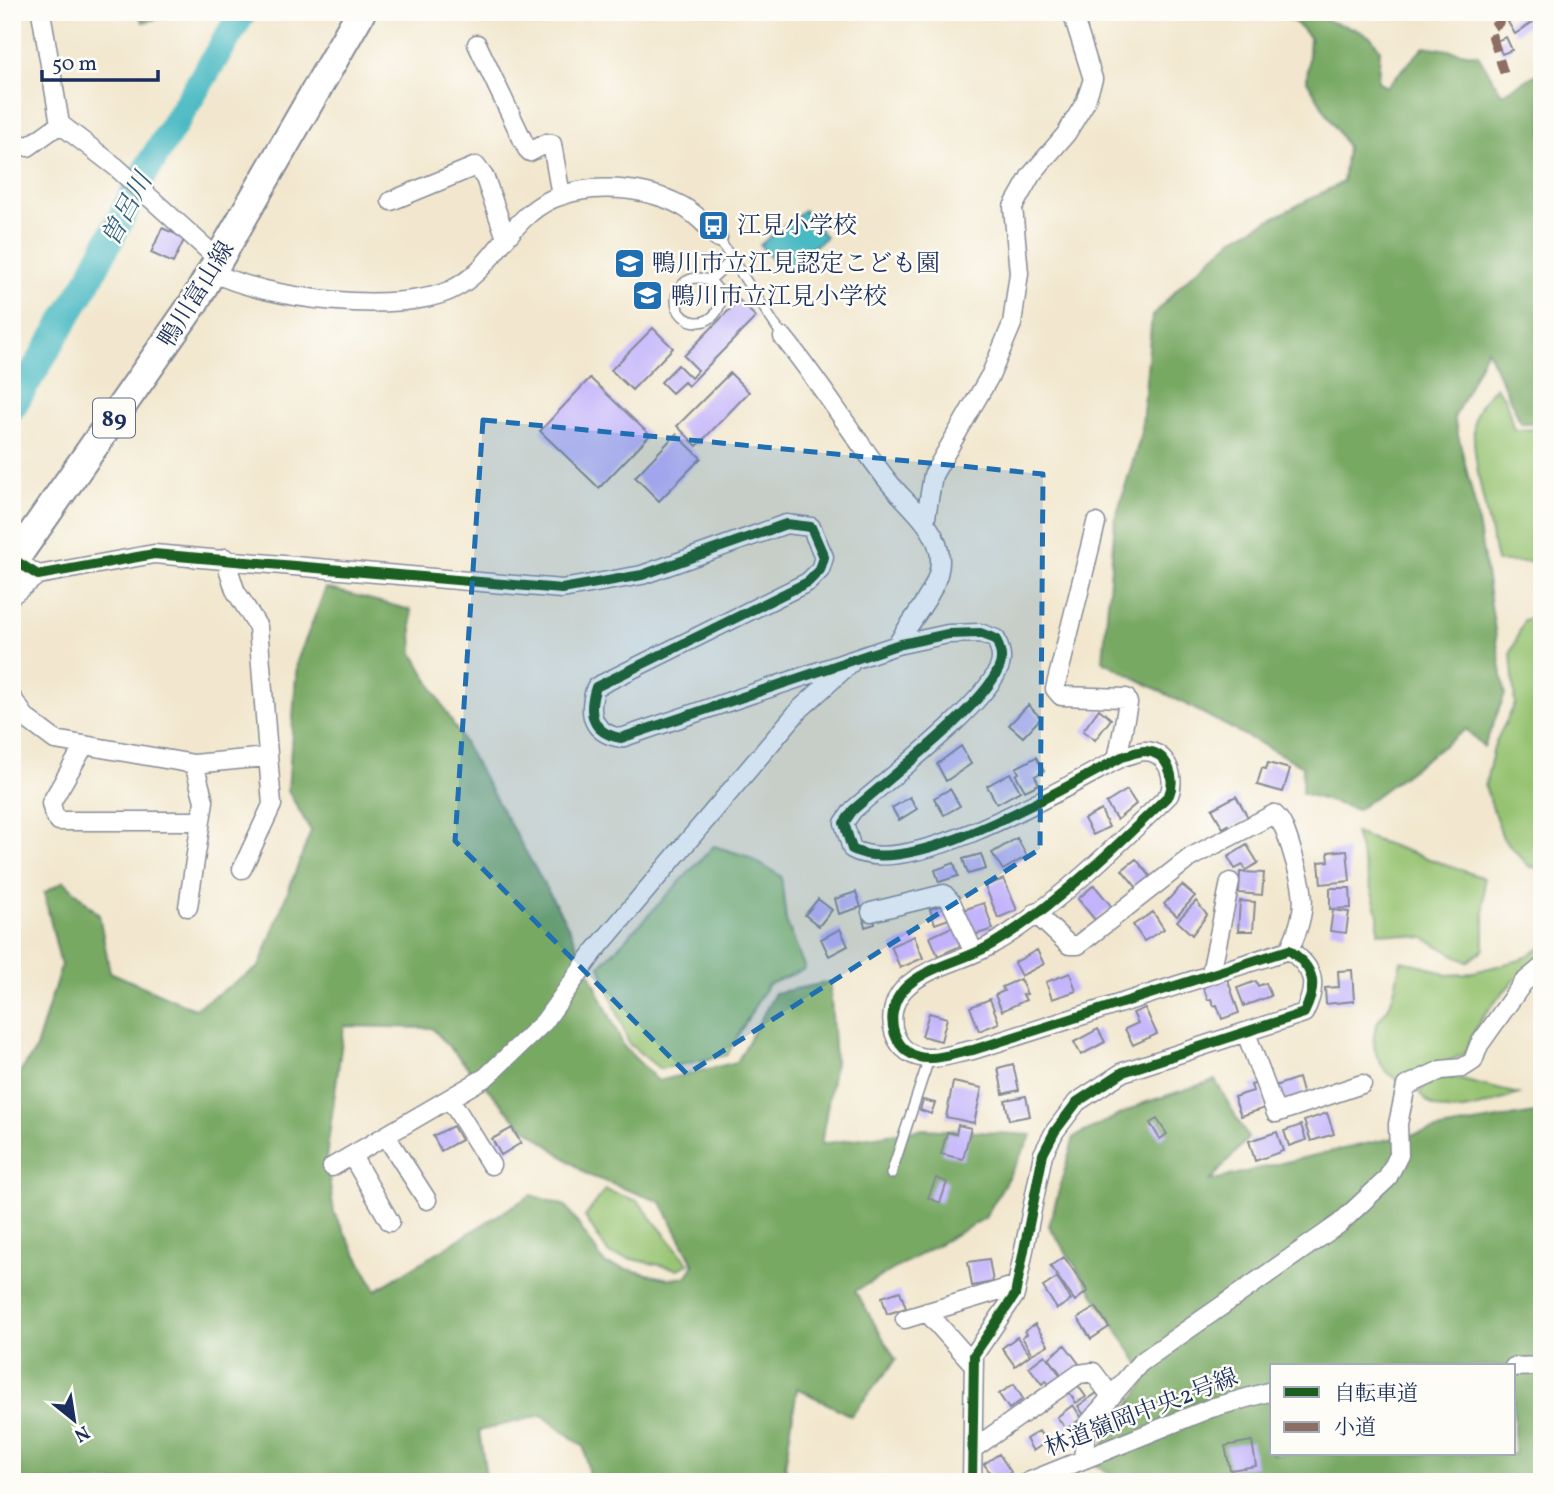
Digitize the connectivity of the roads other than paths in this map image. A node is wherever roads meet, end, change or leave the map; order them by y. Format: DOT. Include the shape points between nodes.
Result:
graph roads {
  1 [pos="41,12"];
  2 [pos="361,12"];
  3 [pos="1072,12"];
  4 [pos="478,44"];
  5 [pos="60,124"];
  6 [pos="12,140"];
  7 [pos="561,196"];
  8 [pos="391,201"];
  9 [pos="506,238"];
  10 [pos="718,238"];
  11 [pos="732,260"];
  12 [pos="216,266"];
  13 [pos="709,281"];
  14 [pos="783,337"];
  15 [pos="925,523"];
  16 [pos="1096,523"];
  17 [pos="225,558"];
  18 [pos="22,566"];
  19 [pos="12,595"];
  20 [pos="897,645"];
  21 [pos="857,658"];
  22 [pos="12,698"];
  23 [pos="84,746"];
  24 [pos="267,757"];
  25 [pos="1117,760"];
  26 [pos="194,764"];
  27 [pos="201,821"];
  28 [pos="242,869"];
  29 [pos="1230,882"];
  30 [pos="188,907"];
  31 [pos="871,912"];
  32 [pos="1035,913"];
  33 [pos="1289,950"];
  34 [pos="974,953"];
  35 [pos="1542,967"];
  36 [pos="1211,973"];
  37 [pos="1246,1033"];
  38 [pos="929,1059"];
  39 [pos="1362,1084"];
  40 [pos="450,1098"];
  41 [pos="386,1136"];
  42 [pos="352,1156"];
  43 [pos="491,1165"];
  44 [pos="332,1167"];
  45 [pos="891,1174"];
  46 [pos="427,1200"];
  47 [pos="390,1222"];
  48 [pos="1017,1285"];
  49 [pos="927,1312"];
  50 [pos="905,1319"];
  51 [pos="974,1365"];
  52 [pos="1542,1366"];
  53 [pos="1516,1367"];
  54 [pos="1270,1392"];
  55 [pos="1111,1396"];
  56 [pos="973,1449"];
  57 [pos="1083,1458"];
  58 [pos="1035,1480"];
  59 [pos="972,1482"];
  1 -- 5 [label="street"];
  2 -- 12 [label="main road, 鴨川富山線 / 89"];
  3 -- 15 [label="street" via="1093,79 1066,134 1031,175 1013,206 1019,273 1012,324 991,374 933,475"];
  4 -- 7 [label="street" via="527,149 530,152 552,144"];
  5 -- 6 [label="street" via="28,147"];
  5 -- 12 [label="street" via="131,180"];
  7 -- 9 [label="street" via="538,206"];
  7 -- 10 [label="street" via="610,190 644,192 688,210"];
  8 -- 9 [label="street" via="476,166 485,178"];
  9 -- 12 [label="street" via="472,278 449,291 421,298 366,301 292,296 242,285"];
  10 -- 11 [label="lane"];
  11 -- 13 [label="lane"];
  11 -- 14 [label="lane"];
  12 -- 18 [label="main road, 鴨川富山線 / 89"];
  13 -- 13 [label="lane" via="719,296 716,312 701,321 685,318 676,304 680,288 693,279"];
  14 -- 15 [label="street" via="888,481"];
  15 -- 20 [label="street" via="940,558 939,576"];
  16 -- 25 [label="street" via="1055,690 1061,696 1126,698"];
  17 -- 18 [label="street" via="154,554"];
  17 -- 21 [label="street" via="562,589 642,575 786,524 811,527 824,557 820,570 808,582 596,687 590,705 593,717 606,736 621,738"];
  17 -- 24 [label="street" via="234,590 258,627"];
  18 -- 19 [label="street"];
  20 -- 21 [label="street"];
  20 -- 25 [label="street" via="948,634 980,634 996,639 1002,652 999,670 972,704 844,823 852,849 865,856 888,856 961,839"];
  21 -- 40 [label="street" via="799,710 594,952 544,1022 486,1077"];
  22 -- 23 [label="street" via="27,719 55,740"];
  23 -- 26 [label="street"];
  23 -- 27 [label="street" via="51,803 59,821"];
  24 -- 26 [label="street"];
  24 -- 28 [label="street" via="272,804"];
  25 -- 32 [label="street" via="1145,751 1158,755 1174,783 1169,795"];
  26 -- 27 [label="street" via="204,801"];
  27 -- 30 [label="street"];
  29 -- 36 [label="street"];
  31 -- 34 [label="street" via="944,894"];
  32 -- 33 [label="street" via="1069,945 1078,944 1191,857 1274,814 1285,829 1305,890 1300,928"];
  32 -- 34 [label="street"];
  33 -- 36 [label="street"];
  33 -- 37 [label="street" via="1303,959 1314,995 1304,1013"];
  34 -- 38 [label="street" via="917,980 894,1004 891,1023 897,1041 911,1053"];
  35 -- 55 [label="street" via="1523,983 1479,1045 1473,1061 1406,1086 1398,1124 1399,1155 1387,1179 1339,1224 1140,1363"];
  36 -- 38 [label="street" via="973,1050"];
  37 -- 39 [label="street" via="1276,1114"];
  37 -- 48 [label="street" via="1123,1072 1077,1102 1043,1154"];
  38 -- 45 [label="lane"];
  40 -- 41 [label="street"];
  40 -- 43 [label="street"];
  41 -- 42 [label="street"];
  41 -- 46 [label="street"];
  42 -- 44 [label="street"];
  42 -- 47 [label="street"];
  48 -- 49 [label="street"];
  48 -- 51 [label="street" via="1015,1296 974,1355"];
  49 -- 50 [label="street"];
  49 -- 51 [label="street"];
  51 -- 56 [label="street"];
  52 -- 53 [label="street"];
  54 -- 57 [label="street, 林道嶺岡中央2号線" via="1211,1408"];
  55 -- 56 [label="street" via="1093,1372 1079,1374"];
  55 -- 57 [label="street" via="1087,1425"];
  56 -- 59 [label="street"];
  57 -- 58 [label="street, 林道嶺岡中央2号線"];
}
